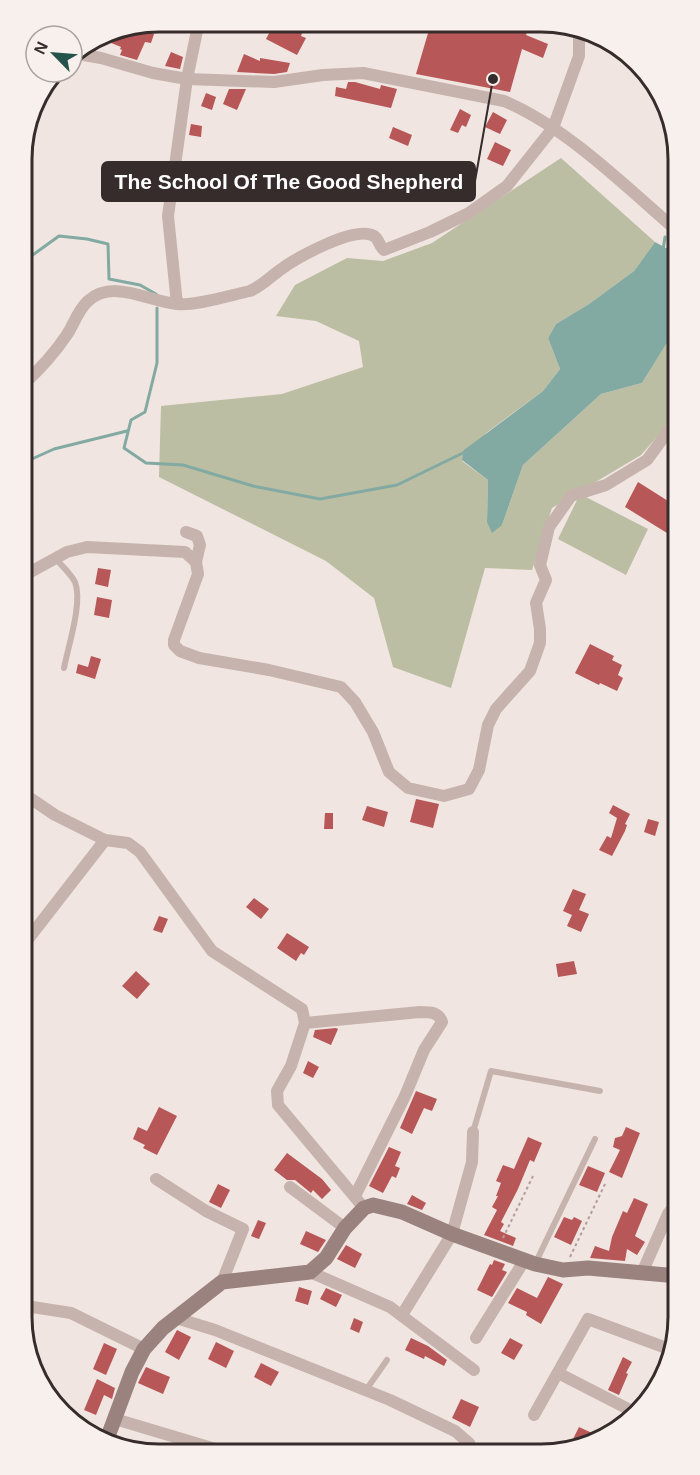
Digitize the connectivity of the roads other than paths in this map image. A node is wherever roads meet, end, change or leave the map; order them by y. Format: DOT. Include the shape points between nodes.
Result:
graph roads {
  1 [pos="197,32"];
  2 [pos="579,37"];
  3 [pos="85,55"];
  4 [pos="187,79"];
  5 [pos="553,128"];
  6 [pos="668,223"];
  7 [pos="177,304"];
  8 [pos="32,376"];
  9 [pos="668,432"];
  10 [pos="186,532"];
  11 [pos="56,560"];
  12 [pos="196,562"];
  13 [pos="32,572"];
  14 [pos="63,668"];
  15 [pos="32,799"];
  16 [pos="105,840"];
  17 [pos="32,934"];
  18 [pos="305,1023"];
  19 [pos="600,1091"];
  20 [pos="473,1132"];
  21 [pos="595,1139"];
  22 [pos="156,1179"];
  23 [pos="290,1187"];
  24 [pos="359,1202"];
  25 [pos="668,1214"];
  26 [pos="345,1228"];
  27 [pos="452,1234"];
  28 [pos="529,1262"];
  29 [pos="310,1272"];
  30 [pos="642,1273"];
  31 [pos="668,1275"];
  32 [pos="222,1282"];
  33 [pos="32,1307"];
  34 [pos="402,1315"];
  35 [pos="176,1318"];
  36 [pos="476,1338"];
  37 [pos="664,1347"];
  38 [pos="144,1349"];
  39 [pos="387,1360"];
  40 [pos="474,1370"];
  41 [pos="558,1373"];
  42 [pos="366,1390"];
  43 [pos="628,1409"];
  44 [pos="534,1414"];
  45 [pos="116,1419"];
  46 [pos="110,1433"];
  47 [pos="199,1444"];
  48 [pos="469,1444"];
  1 -- 4 [label="street"];
  2 -- 5 [label="street" via="579,56"];
  3 -- 4 [label="street"];
  4 -- 5 [label="street" via="274,82 363,73 504,101"];
  4 -- 7 [label="street" via="168,216"];
  5 -- 6 [label="street"];
  5 -- 7 [label="street" via="507,186 469,213 430,232 384,250 377,238 368,234 332,240 250,291"];
  7 -- 8 [label="street" via="122,291 90,299 67,335"];
  9 -- 12 [label="street" via="647,460 606,485 571,496 549,527 540,565 546,580 536,603 540,643 530,671 496,709 488,725 479,770 469,789 444,796 408,788 389,772 373,732 341,687 180,651 174,640 198,574"];
  10 -- 12 [label="street" via="197,536 200,545"];
  11 -- 12 [label="street" via="87,547 184,552"];
  11 -- 13 [label="street"];
  11 -- 14 [label="lane" via="75,582 76,590"];
  15 -- 16 [label="street"];
  16 -- 17 [label="street"];
  16 -- 18 [label="street" via="128,843 140,852 212,951 302,1009"];
  18 -- 24 [label="street" via="278,1091 278,1105"];
  18 -- 24 [label="street" via="420,1012 435,1013 441,1018 442,1026 424,1050"];
  19 -- 20 [label="lane" via="491,1071"];
  20 -- 27 [label="street" via="472,1162"];
  21 -- 28 [label="lane"];
  22 -- 32 [label="street" via="243,1229"];
  23 -- 26 [label="street"];
  24 -- 26 [label="street"];
  24 -- 27 [label="street" via="402,1212"];
  25 -- 30 [label="street"];
  26 -- 29 [label="street" via="326,1258"];
  27 -- 28 [label="street"];
  27 -- 34 [label="street"];
  28 -- 30 [label="street" via="563,1270"];
  28 -- 36 [label="street"];
  29 -- 32 [label="street"];
  29 -- 34 [label="street"];
  30 -- 31 [label="street"];
  32 -- 35 [label="street"];
  33 -- 38 [label="street" via="71,1313"];
  34 -- 40 [label="street"];
  35 -- 38 [label="street"];
  35 -- 42 [label="street"];
  37 -- 41 [label="street" via="588,1319"];
  38 -- 45 [label="street"];
  39 -- 42 [label="lane"];
  41 -- 43 [label="street"];
  41 -- 44 [label="street"];
  42 -- 48 [label="street" via="455,1431"];
  45 -- 46 [label="street"];
  45 -- 47 [label="street"];
}
